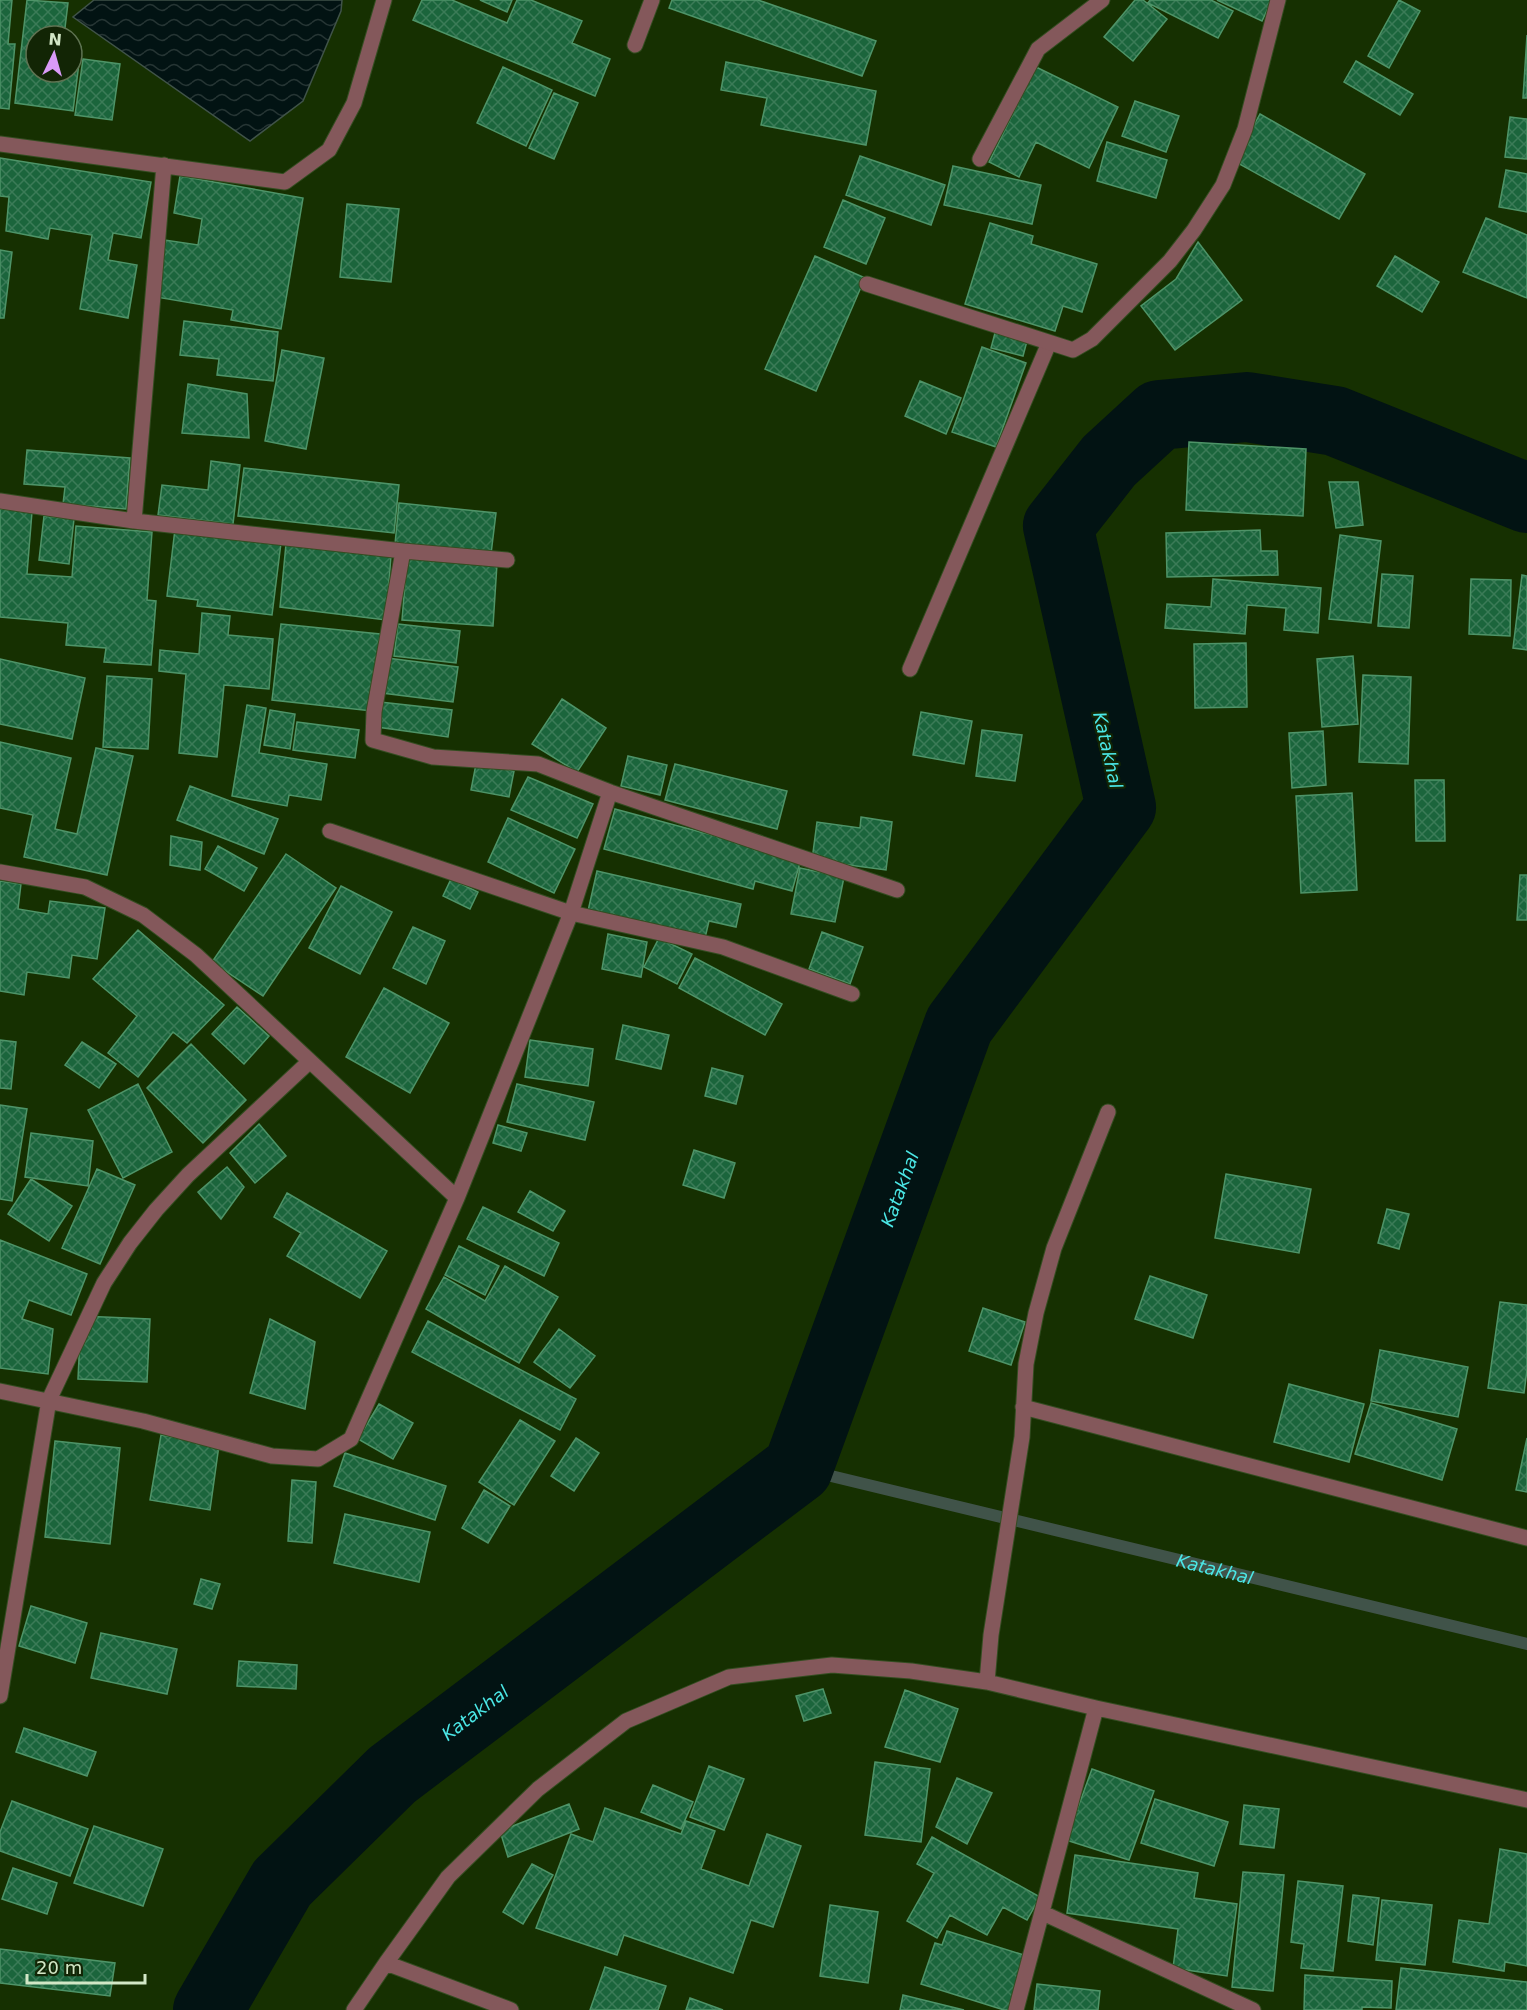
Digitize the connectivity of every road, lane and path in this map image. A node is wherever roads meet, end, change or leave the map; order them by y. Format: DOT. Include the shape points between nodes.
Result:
graph roads {
  1 [pos="384,0"];
  2 [pos="652,0"];
  3 [pos="1102,0"];
  4 [pos="1278,0"];
  5 [pos="635,45"];
  6 [pos="0,144"];
  7 [pos="980,159"];
  8 [pos="164,165"];
  9 [pos="867,284"];
  10 [pos="1048,343"];
  11 [pos="0,501"];
  12 [pos="134,521"];
  13 [pos="403,551"];
  14 [pos="507,560"];
  15 [pos="910,669"];
  16 [pos="610,792"];
  17 [pos="330,831"];
  18 [pos="0,872"];
  19 [pos="897,890"];
  20 [pos="571,913"];
  21 [pos="852,994"];
  22 [pos="310,1061"];
  23 [pos="1108,1112"];
  24 [pos="457,1198"];
  25 [pos="0,1391"];
  26 [pos="49,1400"];
  27 [pos="1023,1407"];
  28 [pos="1527,1538"];
  29 [pos="987,1682"];
  30 [pos="0,1696"];
  31 [pos="1096,1708"];
  32 [pos="1527,1800"];
  33 [pos="1042,1913"];
  34 [pos="386,1963"];
  35 [pos="354,2010"];
  36 [pos="511,2010"];
  37 [pos="1016,2010"];
  38 [pos="1253,2010"];
  1 -- 8 [label="street" via="354,103 329,150 285,182"];
  2 -- 5 [label="street"];
  3 -- 7 [label="street" via="1038,49"];
  4 -- 10 [label="street" via="1245,129 1223,185 1194,230 1170,261 1092,339 1073,350"];
  6 -- 8 [label="street"];
  8 -- 12 [label="street"];
  9 -- 10 [label="street"];
  10 -- 15 [label="street"];
  11 -- 12 [label="street"];
  12 -- 13 [label="street"];
  13 -- 14 [label="street"];
  13 -- 16 [label="street" via="374,712 374,740 432,757 538,764"];
  16 -- 19 [label="street"];
  16 -- 20 [label="street"];
  17 -- 20 [label="street"];
  18 -- 22 [label="street" via="85,887 143,915 196,955"];
  20 -- 21 [label="street" via="723,947"];
  20 -- 24 [label="street"];
  22 -- 24 [label="street"];
  22 -- 26 [label="street" via="188,1175 130,1243 105,1282"];
  23 -- 27 [label="street" via="1054,1248 1026,1364"];
  24 -- 26 [label="street" via="351,1439 318,1459 272,1456"];
  25 -- 26 [label="street"];
  26 -- 30 [label="street"];
  27 -- 28 [label="street"];
  27 -- 29 [label="street"];
  29 -- 31 [label="street"];
  29 -- 34 [label="street" via="832,1665 729,1677 626,1721 538,1789 448,1877"];
  31 -- 32 [label="street"];
  31 -- 33 [label="street"];
  33 -- 37 [label="street"];
  33 -- 38 [label="street"];
  34 -- 35 [label="street"];
  34 -- 36 [label="street"];
}
